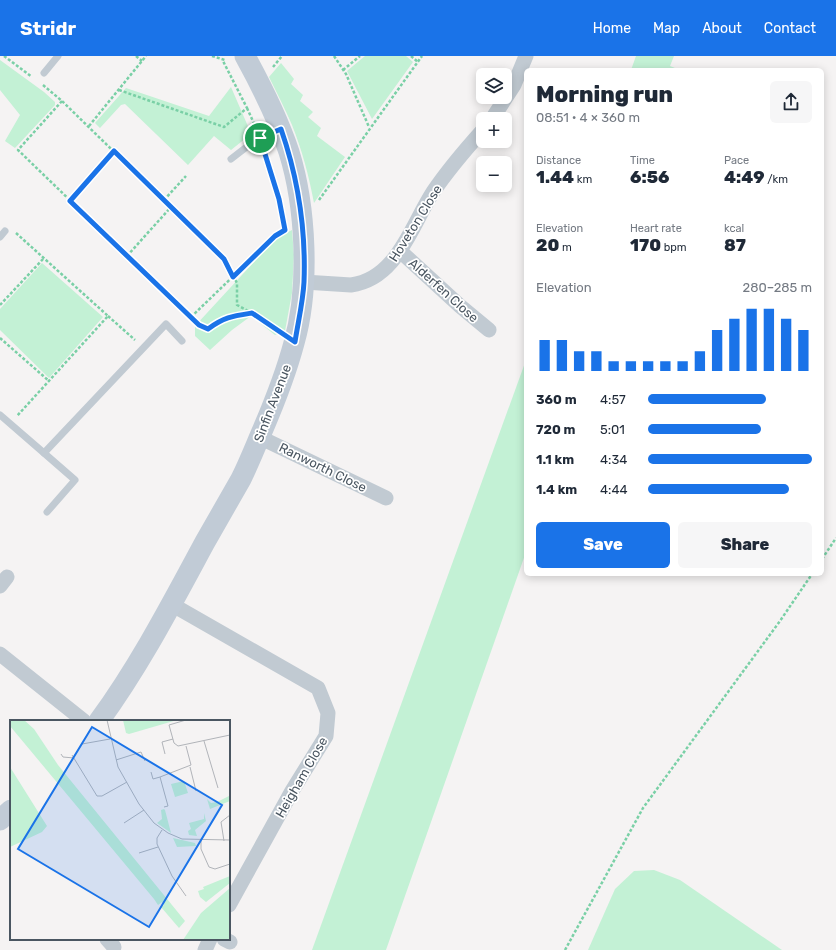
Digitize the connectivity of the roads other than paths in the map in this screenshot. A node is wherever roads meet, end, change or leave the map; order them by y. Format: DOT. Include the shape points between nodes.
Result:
graph roads {
  1 [pos="58,56"];
  2 [pos="526,56"];
  3 [pos="237,57"];
  4 [pos="44,73"];
  5 [pos="497,112"];
  6 [pos="281,129"];
  7 [pos="476,137"];
  8 [pos="231,159"];
  9 [pos="400,251"];
  10 [pos="304,282"];
  11 [pos="489,330"];
  12 [pos="182,341"];
  13 [pos="0,415"];
  14 [pos="259,437"];
  15 [pos="44,453"];
  16 [pos="386,498"];
  17 [pos="47,512"];
  18 [pos="171,604"];
  19 [pos="0,654"];
  20 [pos="83,720"];
  21 [pos="100,720"];
  22 [pos="230,903"];
  1 -- 4 [label="lane"];
  2 -- 5 [label="street" via="514,85"];
  3 -- 6 [label="street, Sinfin Avenue" via="257,77"];
  6 -- 8 [label="lane" via="260,138"];
  6 -- 10 [label="street, Sinfin Avenue" via="298,189 304,244"];
  7 -- 9 [label="street, Hoveton Close" via="462,152 432,194"];
  9 -- 10 [label="street, Hoveton Close" via="384,270 365,282"];
  9 -- 11 [label="street, Alderfen Close"];
  10 -- 14 [label="street, Sinfin Avenue" via="295,342 278,394"];
  12 -- 15 [label="lane" via="166,324"];
  13 -- 15 [label="lane"];
  14 -- 16 [label="street, Ranworth Close"];
  14 -- 18 [label="street, Sinfin Avenue" via="241,478"];
  15 -- 17 [label="lane" via="75,480"];
  18 -- 21 [label="street, Sinfin Avenue" via="120,693"];
  18 -- 22 [label="street, Heigham Close" via="318,688 328,713 326,736 292,791"];
  19 -- 20 [label="street"];
}
